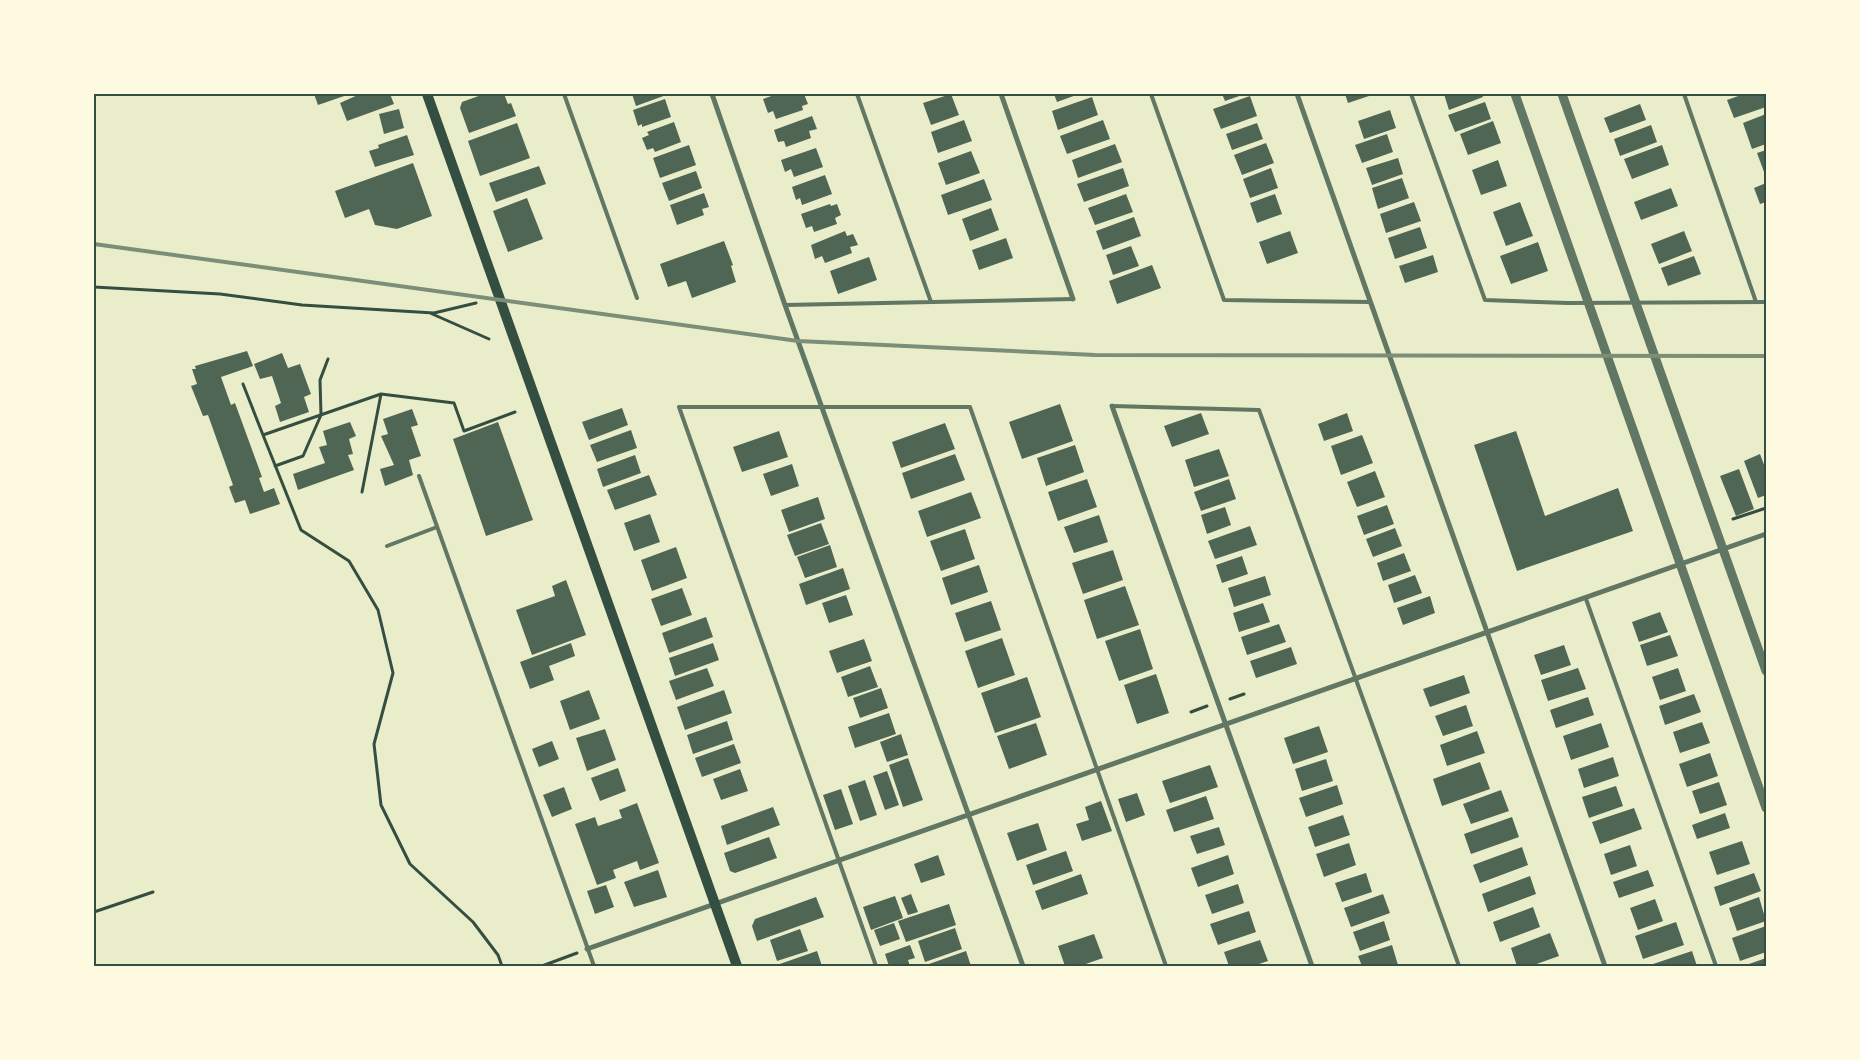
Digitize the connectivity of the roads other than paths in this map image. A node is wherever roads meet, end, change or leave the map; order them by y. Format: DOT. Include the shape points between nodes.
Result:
graph roads {
  1 [pos="427,94"];
  2 [pos="564,94"];
  3 [pos="712,94"];
  4 [pos="857,94"];
  5 [pos="1001,94"];
  6 [pos="1151,94"];
  7 [pos="1297,94"];
  8 [pos="1411,94"];
  9 [pos="1515,94"];
  10 [pos="1562,94"];
  11 [pos="1684,94"];
  12 [pos="638,298"];
  13 [pos="1073,299"];
  14 [pos="931,302"];
  15 [pos="1370,302"];
  16 [pos="1588,302"];
  17 [pos="1634,302"];
  18 [pos="1756,302"];
  19 [pos="1766,302"];
  20 [pos="785,305"];
  21 [pos="1112,406"];
  22 [pos="822,407"];
  23 [pos="419,476"];
  24 [pos="437,527"];
  25 [pos="1766,534"];
  26 [pos="387,546"];
  27 [pos="1724,549"];
  28 [pos="1682,564"];
  29 [pos="1586,599"];
  30 [pos="1487,632"];
  31 [pos="1766,671"];
  32 [pos="1355,678"];
  33 [pos="1226,725"];
  34 [pos="1096,770"];
  35 [pos="1766,808"];
  36 [pos="970,814"];
  37 [pos="838,861"];
  38 [pos="716,904"];
  39 [pos="587,949"];
  40 [pos="594,966"];
  41 [pos="737,966"];
  42 [pos="876,966"];
  43 [pos="1024,966"];
  44 [pos="1166,966"];
  45 [pos="1312,966"];
  46 [pos="1459,966"];
  47 [pos="1605,966"];
  48 [pos="1716,966"];
  1 -- 38 [label="main road"];
  2 -- 12 [label="lane"];
  3 -- 20 [label="street"];
  4 -- 14 [label="lane"];
  5 -- 13 [label="street"];
  6 -- 15 [label="lane" via="1224,300"];
  7 -- 15 [label="street"];
  8 -- 16 [label="lane" via="1485,300"];
  9 -- 16 [label="street"];
  10 -- 17 [label="street"];
  11 -- 18 [label="lane"];
  13 -- 14 [label="lane"];
  14 -- 20 [label="lane"];
  15 -- 30 [label="street"];
  16 -- 17 [label="lane"];
  16 -- 28 [label="street"];
  17 -- 18 [label="lane"];
  17 -- 27 [label="street"];
  18 -- 19 [label="lane"];
  20 -- 22 [label="street"];
  21 -- 32 [label="lane" via="1259,410"];
  21 -- 33 [label="street"];
  22 -- 34 [label="lane" via="970,407"];
  22 -- 36 [label="street"];
  22 -- 37 [label="lane" via="679,407"];
  23 -- 24 [label="lane"];
  24 -- 26 [label="lane"];
  24 -- 39 [label="lane"];
  25 -- 27 [label="street"];
  27 -- 28 [label="street"];
  27 -- 31 [label="street"];
  28 -- 29 [label="street"];
  28 -- 35 [label="street"];
  29 -- 30 [label="street"];
  29 -- 48 [label="lane"];
  30 -- 32 [label="street"];
  30 -- 47 [label="street"];
  32 -- 33 [label="street"];
  32 -- 46 [label="lane"];
  33 -- 34 [label="street"];
  33 -- 45 [label="street"];
  34 -- 36 [label="street"];
  34 -- 44 [label="lane"];
  36 -- 37 [label="street"];
  36 -- 43 [label="street"];
  37 -- 38 [label="street"];
  37 -- 42 [label="lane"];
  38 -- 39 [label="street"];
  38 -- 41 [label="main road"];
  39 -- 40 [label="lane"];
}
